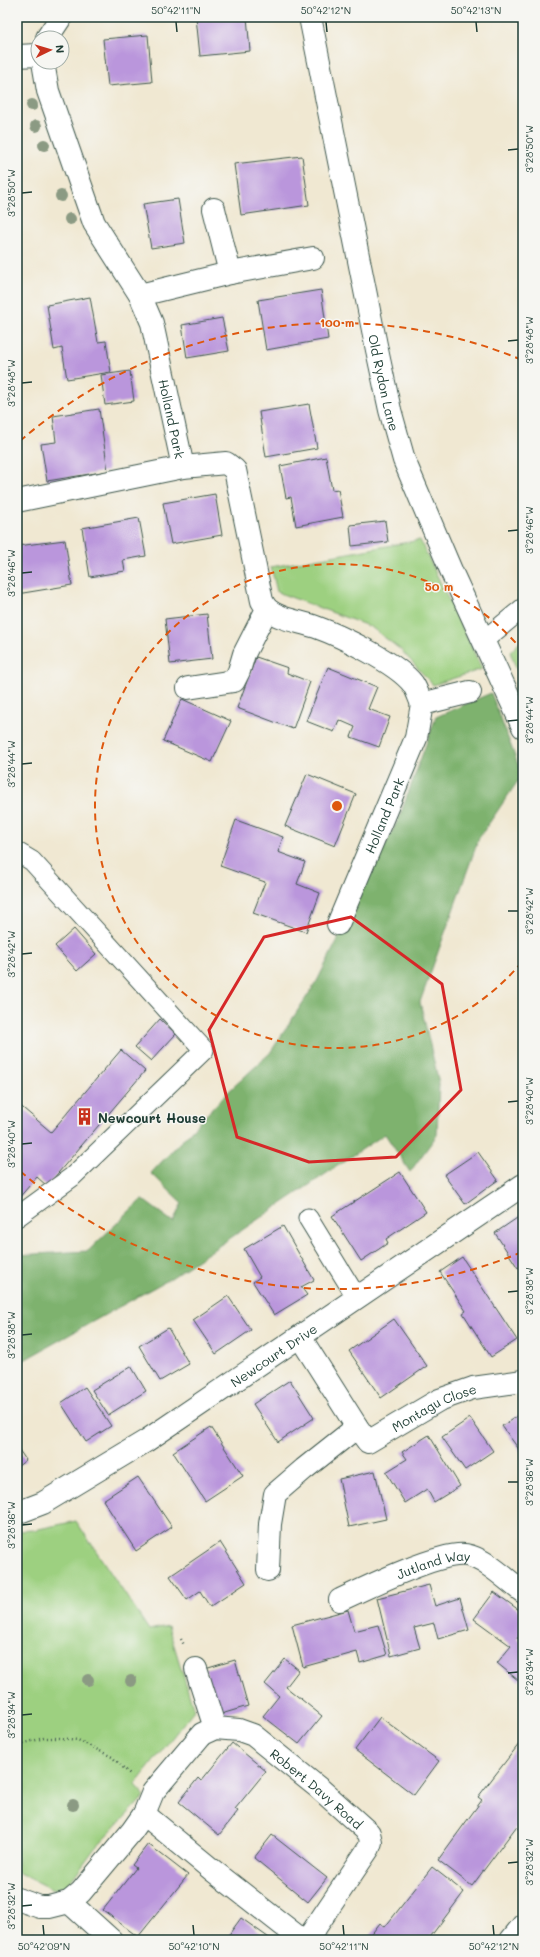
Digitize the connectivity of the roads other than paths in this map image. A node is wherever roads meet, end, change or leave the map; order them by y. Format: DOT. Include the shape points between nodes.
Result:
graph roads {
  1 [pos="61,17"];
  2 [pos="310,17"];
  3 [pos="52,30"];
  4 [pos="17,56"];
  5 [pos="30,56"];
  6 [pos="45,70"];
  7 [pos="214,209"];
  8 [pos="313,258"];
  9 [pos="230,273"];
  10 [pos="140,295"];
  11 [pos="183,467"];
  12 [pos="17,500"];
  13 [pos="523,608"];
  14 [pos="267,609"];
  15 [pos="483,641"];
  16 [pos="188,688"];
  17 [pos="470,692"];
  18 [pos="422,704"];
  19 [pos="523,727"];
  20 [pos="17,852"];
  21 [pos="338,924"];
  22 [pos="523,1185"];
  23 [pos="17,1217"];
  24 [pos="308,1218"];
  25 [pos="357,1298"];
  26 [pos="300,1337"];
  27 [pos="523,1380"];
  28 [pos="357,1427"];
  29 [pos="17,1513"];
  30 [pos="268,1570"];
  31 [pos="523,1592"];
  32 [pos="340,1600"];
  33 [pos="196,1668"];
  34 [pos="215,1728"];
  35 [pos="144,1814"];
  36 [pos="17,1899"];
  37 [pos="69,1902"];
  38 [pos="523,1925"];
  39 [pos="111,1940"];
  40 [pos="302,1940"];
  41 [pos="307,1940"];
  42 [pos="511,1940"];
  1 -- 3 [label="street"];
  2 -- 15 [label="street, Old Rydon Lane" via="390,410 411,480"];
  4 -- 5 [label="street"];
  6 -- 10 [label="street, Holland Park" via="51,98 94,223"];
  7 -- 9 [label="street"];
  8 -- 9 [label="street"];
  9 -- 10 [label="street"];
  10 -- 11 [label="street, Holland Park" via="152,323"];
  11 -- 12 [label="street"];
  11 -- 14 [label="street, Holland Park" via="226,463 235,470 262,601"];
  13 -- 15 [label="lane"];
  14 -- 16 [label="street" via="244,654 234,681"];
  14 -- 18 [label="street" via="274,615 315,627 350,642 381,660 413,684"];
  15 -- 19 [label="street, Old Rydon Lane"];
  17 -- 18 [label="street"];
  18 -- 21 [label="street, Holland Park" via="416,738"];
  20 -- 23 [label="lane" via="32,861 204,1050 72,1176"];
  22 -- 25 [label="street, Newcourt Drive"];
  24 -- 25 [label="lane"];
  25 -- 26 [label="street, Newcourt Drive"];
  26 -- 28 [label="street, Montagu Close"];
  26 -- 29 [label="street, Newcourt Drive" via="146,1441 44,1503"];
  27 -- 28 [label="street, Montagu Close" via="473,1388 439,1400 368,1442"];
  28 -- 30 [label="street" via="275,1494 270,1524"];
  31 -- 32 [label="street, Jutland Way" via="481,1560 454,1554 384,1579"];
  33 -- 34 [label="street"];
  34 -- 35 [label="street" via="202,1734 153,1792"];
  34 -- 41 [label="street, Robert Davy Road" via="253,1734 369,1833 369,1848"];
  35 -- 37 [label="street" via="81,1892"];
  35 -- 40 [label="street"];
  36 -- 37 [label="street" via="40,1907"];
  37 -- 39 [label="street"];
  38 -- 42 [label="street"];
}
